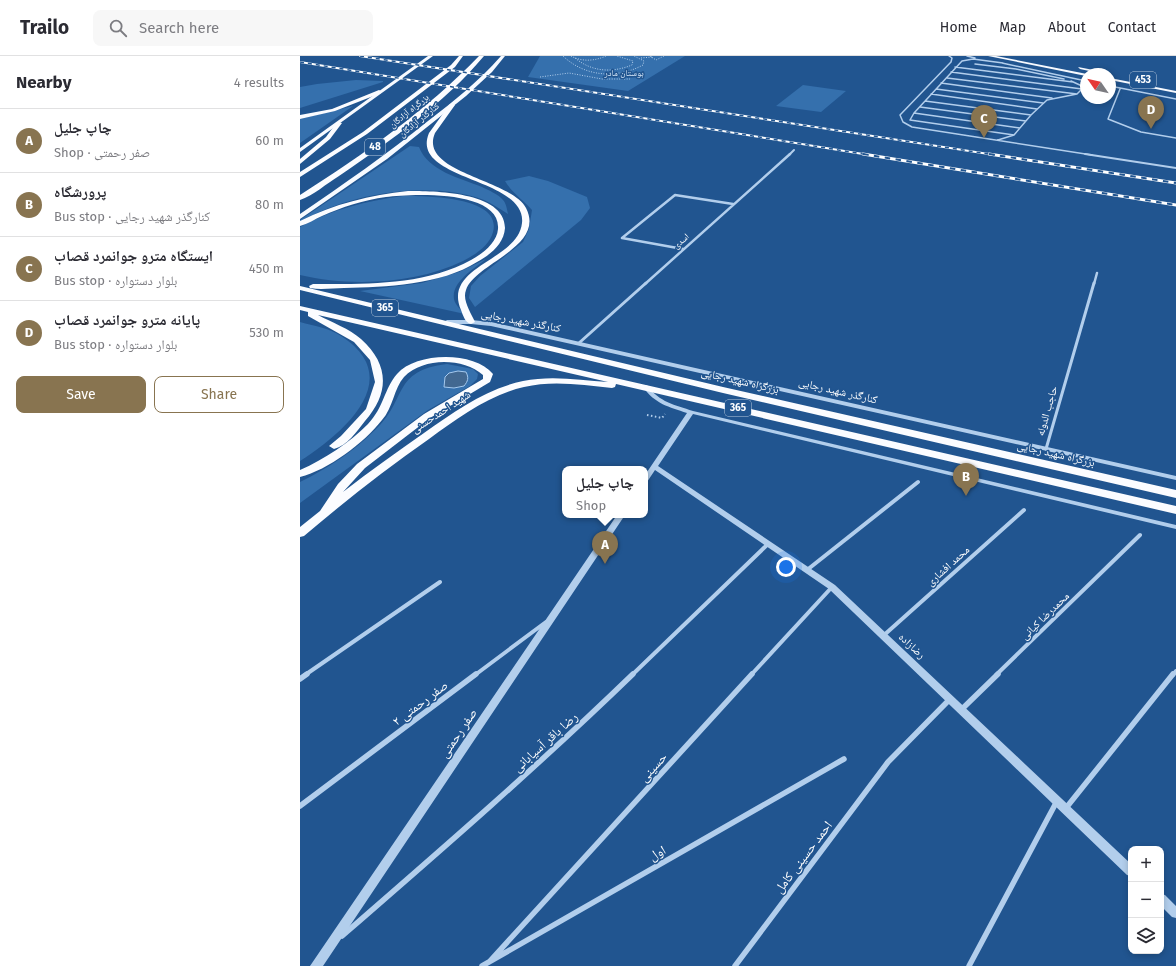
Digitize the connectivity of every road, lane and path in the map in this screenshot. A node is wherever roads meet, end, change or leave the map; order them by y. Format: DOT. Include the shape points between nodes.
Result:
graph roads {
  1 [pos="426,56"];
  2 [pos="431,56"];
  3 [pos="461,56"];
  4 [pos="482,56"];
  5 [pos="503,56"];
  6 [pos="563,56"];
  7 [pos="571,56"];
  8 [pos="606,56"];
  9 [pos="617,56"];
  10 [pos="634,56"];
  11 [pos="651,56"];
  12 [pos="664,56"];
  13 [pos="949,56"];
  14 [pos="967,56"];
  15 [pos="990,56"];
  16 [pos="1015,56"];
  17 [pos="575,58"];
  18 [pos="641,58"];
  19 [pos="422,62"];
  20 [pos="1002,63"];
  21 [pos="975,64"];
  22 [pos="955,67"];
  23 [pos="1080,68"];
  24 [pos="590,72"];
  25 [pos="951,72"];
  26 [pos="1080,74"];
  27 [pos="583,75"];
  28 [pos="1116,75"];
  29 [pos="540,77"];
  30 [pos="947,78"];
  31 [pos="630,79"];
  32 [pos="1080,80"];
  33 [pos="1116,80"];
  34 [pos="1073,82"];
  35 [pos="941,83"];
  36 [pos="1080,85"];
  37 [pos="1176,87"];
  38 [pos="1116,88"];
  39 [pos="936,89"];
  40 [pos="1080,89"];
  41 [pos="1120,89"];
  42 [pos="1080,91"];
  43 [pos="379,92"];
  44 [pos="1176,92"];
  45 [pos="931,94"];
  46 [pos="1077,94"];
  47 [pos="1052,98"];
  48 [pos="1176,99"];
  49 [pos="925,100"];
  50 [pos="1043,103"];
  51 [pos="452,105"];
  52 [pos="920,107"];
  53 [pos="1037,109"];
  54 [pos="914,113"];
  55 [pos="1031,115"];
  56 [pos="300,117"];
  57 [pos="1026,121"];
  58 [pos="339,123"];
  59 [pos="1020,128"];
  60 [pos="1014,136"];
  61 [pos="1176,138"];
  62 [pos="993,140"];
  63 [pos="300,150"];
  64 [pos="794,150"];
  65 [pos="300,162"];
  66 [pos="1176,168"];
  67 [pos="300,175"];
  68 [pos="300,198"];
  69 [pos="733,204"];
  70 [pos="300,217"];
  71 [pos="300,224"];
  72 [pos="684,249"];
  73 [pos="1097,273"];
  74 [pos="300,287"];
  75 [pos="300,308"];
  76 [pos="447,322"];
  77 [pos="471,322"];
  78 [pos="579,343"];
  79 [pos="646,388"];
  80 [pos="691,412"];
  81 [pos="647,416"];
  82 [pos="662,418"];
  83 [pos="1053,426"];
  84 [pos="1046,449"];
  85 [pos="654,466"];
  86 [pos="300,469"];
  87 [pos="300,474"];
  88 [pos="648,475"];
  89 [pos="1176,478"];
  90 [pos="918,482"];
  91 [pos="1176,494"];
  92 [pos="1024,510"];
  93 [pos="1176,510"];
  94 [pos="324,513"];
  95 [pos="619,518"];
  96 [pos="1176,527"];
  97 [pos="300,533"];
  98 [pos="1140,535"];
  99 [pos="768,544"];
  100 [pos="807,570"];
  101 [pos="440,582"];
  102 [pos="832,587"];
  103 [pos="552,617"];
  104 [pos="883,636"];
  105 [pos="1176,671"];
  106 [pos="300,679"];
  107 [pos="950,699"];
  108 [pos="961,710"];
  109 [pos="844,758"];
  110 [pos="1057,800"];
  111 [pos="300,806"];
  112 [pos="1066,809"];
  113 [pos="1128,868"];
  114 [pos="1164,902"];
  115 [pos="1176,913"];
  116 [pos="329,947"];
  117 [pos="490,961"];
  118 [pos="316,966"];
  119 [pos="482,966"];
  120 [pos="735,966"];
  121 [pos="968,966"];
  1 -- 19 [label="main road"];
  2 -- 19 [label="main road"];
  3 -- 67 [label="highway, بزرگراه آزادگان / 48" via="453,66 365,133"];
  4 -- 68 [label="highway, بزرگراه آزادگان / 48" via="447,92 397,133"];
  5 -- 51 [label="main road, کنارگذر آزادگان"];
  6 -- 24 [label="path" via="577,68"];
  7 -- 17 [label="path"];
  8 -- 17 [label="path" via="592,60"];
  9 -- 17 [label="path" via="633,61 632,65 614,70 601,70 585,66"];
  10 -- 18 [label="path"];
  11 -- 12 [label="path" via="656,60"];
  11 -- 18 [label="path"];
  13 -- 62 [label="lane" via="952,58 951,62 900,116 900,120 912,127"];
  14 -- 20 [label="lane"];
  15 -- 26 [label="main road"];
  16 -- 23 [label="main road, 453"];
  18 -- 24 [label="path" via="644,61 643,65 636,69 608,74"];
  19 -- 43 [label="main road"];
  20 -- 22 [label="lane" via="973,59 962,61"];
  20 -- 32 [label="lane"];
  21 -- 34 [label="lane" via="1016,69"];
  22 -- 25 [label="lane"];
  22 -- 34 [label="lane"];
  24 -- 27 [label="path"];
  25 -- 30 [label="lane"];
  25 -- 40 [label="lane"];
  27 -- 29 [label="path" via="564,73"];
  27 -- 31 [label="path" via="602,79"];
  28 -- 37 [label="main road, 453"];
  30 -- 35 [label="lane"];
  30 -- 46 [label="lane"];
  33 -- 44 [label="main road, 453"];
  34 -- 36 [label="lane"];
  35 -- 39 [label="lane"];
  35 -- 47 [label="lane"];
  38 -- 41 [label="lane"];
  39 -- 45 [label="lane"];
  39 -- 50 [label="lane"];
  41 -- 48 [label="lane"];
  41 -- 61 [label="lane" via="1108,119 1143,133"];
  42 -- 46 [label="lane"];
  43 -- 56 [label="highway" via="333,110"];
  43 -- 58 [label="main road"];
  45 -- 49 [label="lane"];
  45 -- 53 [label="lane"];
  46 -- 47 [label="lane"];
  47 -- 50 [label="lane"];
  49 -- 52 [label="lane"];
  49 -- 55 [label="lane"];
  50 -- 53 [label="lane"];
  51 -- 70 [label="main road, کنارگذر آزادگان" via="385,158"];
  51 -- 77 [label="highway" via="430,137 431,153 460,173 501,189 523,206 527,218 516,242 471,278 462,290 462,300"];
  52 -- 54 [label="lane"];
  52 -- 57 [label="lane"];
  53 -- 55 [label="lane"];
  54 -- 59 [label="lane"];
  54 -- 60 [label="lane" via="910,120 914,122"];
  55 -- 57 [label="lane"];
  57 -- 59 [label="lane"];
  58 -- 63 [label="main road"];
  58 -- 65 [label="highway" via="328,138"];
  59 -- 60 [label="lane"];
  60 -- 62 [label="lane"];
  62 -- 66 [label="lane"];
  64 -- 69 [label="street, اسدی"];
  69 -- 72 [label="street, اسدی"];
  69 -- 72 [label="street" via="675,195 622,238"];
  71 -- 74 [label="highway" via="323,212 352,202 420,193 453,195 481,202 498,215 501,223 500,237 487,252 445,273 373,286"];
  72 -- 78 [label="street, اسدی"];
  73 -- 83 [label="street, حاجب الدوله"];
  74 -- 76 [label="highway, بزرگراه شهید رجایی / 365"];
  75 -- 79 [label="highway, 365"];
  75 -- 86 [label="highway" via="357,340 374,359 380,382 370,410 345,438"];
  76 -- 77 [label="street, کنارگذر شهید رجایی"];
  76 -- 91 [label="highway, بزرگراه شهید رجایی / 365" via="723,390"];
  77 -- 78 [label="street, کنارگذر شهید رجایی"];
  78 -- 84 [label="street, کنارگذر شهید رجایی"];
  79 -- 80 [label="street" via="659,402"];
  79 -- 93 [label="highway, 365"];
  79 -- 94 [label="highway, شهید احمدحسنی" via="550,382 526,384 503,390 469,406 428,434"];
  80 -- 85 [label="street"];
  80 -- 96 [label="street"];
  81 -- 82 [label="path"];
  83 -- 84 [label="lane, حاجب الدوله"];
  84 -- 89 [label="street, کنارگذر شهید رجایی"];
  85 -- 88 [label="street"];
  85 -- 99 [label="street, رضازاده"];
  87 -- 94 [label="highway" via="330,458 358,438 380,417 396,382 403,373 413,367 440,360 455,360 471,362 482,367 488,374 487,380 427,416 361,466 342,486"];
  90 -- 100 [label="street"];
  92 -- 104 [label="street, محمد افشاری"];
  94 -- 97 [label="highway, شهید احمدحسنی"];
  95 -- 103 [label="street, صفر رحمتی"];
  98 -- 108 [label="street, محمدرضا کیانی"];
  99 -- 100 [label="street, رضازاده"];
  99 -- 116 [label="street, رضا باقر آسیابانی" via="573,732"];
  100 -- 102 [label="street, رضازاده"];
  101 -- 106 [label="street"];
  102 -- 104 [label="street, رضازاده"];
  102 -- 117 [label="street, حسینی"];
  103 -- 111 [label="street, صفر رحمتی ۲"];
  103 -- 116 [label="street, صفر رحمتی"];
  104 -- 107 [label="street, رضازاده"];
  105 -- 112 [label="street"];
  107 -- 108 [label="street, رضازاده"];
  107 -- 120 [label="street, احمد حسینی کامل" via="888,762"];
  108 -- 110 [label="street, رضازاده"];
  109 -- 117 [label="street, اول"];
  110 -- 112 [label="street, رضازاده"];
  110 -- 121 [label="street"];
  112 -- 113 [label="street, رضازاده"];
  114 -- 115 [label="street"];
  116 -- 118 [label="street, صفر رحمتی"];
  117 -- 119 [label="street, اول"];
}
